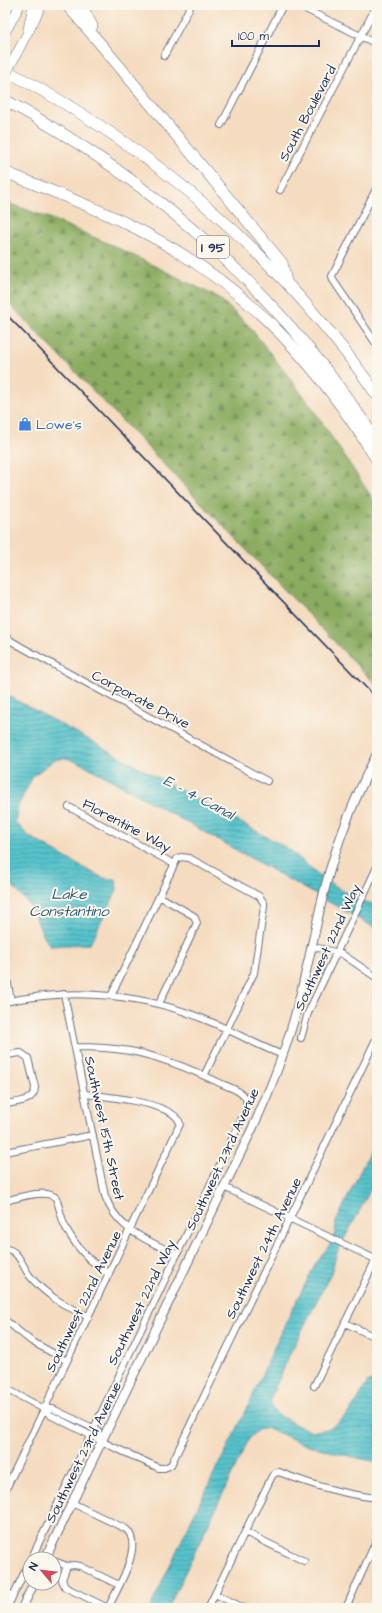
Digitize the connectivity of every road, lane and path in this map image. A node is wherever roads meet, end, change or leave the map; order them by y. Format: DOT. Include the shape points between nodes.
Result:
graph roads {
  1 [pos="20,5"];
  2 [pos="34,5"];
  3 [pos="42,5"];
  4 [pos="67,5"];
  5 [pos="81,5"];
  6 [pos="191,5"];
  7 [pos="283,5"];
  8 [pos="297,5"];
  9 [pos="377,5"];
  10 [pos="29,29"];
  11 [pos="5,33"];
  12 [pos="360,36"];
  13 [pos="377,44"];
  14 [pos="109,54"];
  15 [pos="164,56"];
  16 [pos="5,70"];
  17 [pos="5,76"];
  18 [pos="5,100"];
  19 [pos="221,125"];
  20 [pos="7,173"];
  21 [pos="377,187"];
  22 [pos="280,190"];
  23 [pos="286,282"];
  24 [pos="377,346"];
  25 [pos="377,395"];
  26 [pos="377,442"];
  27 [pos="377,460"];
  28 [pos="5,637"];
  29 [pos="377,754"];
  30 [pos="267,781"];
  31 [pos="69,807"];
  32 [pos="174,864"];
  33 [pos="377,867"];
  34 [pos="159,896"];
  35 [pos="311,946"];
  36 [pos="337,952"];
  37 [pos="5,967"];
  38 [pos="377,978"];
  39 [pos="64,994"];
  40 [pos="111,996"];
  41 [pos="8,1001"];
  42 [pos="159,1004"];
  43 [pos="227,1029"];
  44 [pos="377,1037"];
  45 [pos="300,1038"];
  46 [pos="75,1047"];
  47 [pos="5,1055"];
  48 [pos="283,1055"];
  49 [pos="204,1076"];
  50 [pos="85,1094"];
  51 [pos="5,1104"];
  52 [pos="93,1135"];
  53 [pos="5,1152"];
  54 [pos="224,1187"];
  55 [pos="5,1201"];
  56 [pos="290,1218"];
  57 [pos="130,1231"];
  58 [pos="5,1249"];
  59 [pos="177,1255"];
  60 [pos="377,1259"];
  61 [pos="109,1274"];
  62 [pos="89,1317"];
  63 [pos="5,1320"];
  64 [pos="345,1323"];
  65 [pos="377,1338"];
  66 [pos="67,1361"];
  67 [pos="314,1386"];
  68 [pos="5,1388"];
  69 [pos="44,1409"];
  70 [pos="94,1428"];
  71 [pos="91,1435"];
  72 [pos="102,1440"];
  73 [pos="5,1491"];
  74 [pos="377,1498"];
  75 [pos="72,1503"];
  76 [pos="245,1532"];
  77 [pos="377,1539"];
  78 [pos="34,1551"];
  79 [pos="52,1551"];
  80 [pos="304,1561"];
  81 [pos="62,1564"];
  82 [pos="67,1566"];
  83 [pos="22,1577"];
  84 [pos="62,1577"];
  85 [pos="62,1582"];
  86 [pos="119,1585"];
  87 [pos="30,1591"];
  88 [pos="5,1592"];
  89 [pos="215,1594"];
  90 [pos="13,1596"];
  91 [pos="7,1608"];
  92 [pos="22,1608"];
  93 [pos="108,1608"];
  94 [pos="208,1608"];
  95 [pos="244,1608"];
  96 [pos="346,1608"];
  1 -- 11 [label="main road"];
  2 -- 10 [label="highway"];
  3 -- 10 [label="main road"];
  4 -- 14 [label="highway"];
  5 -- 14 [label="highway"];
  6 -- 15 [label="street"];
  7 -- 19 [label="street"];
  8 -- 12 [label="street"];
  9 -- 12 [label="street, South Boulevard"];
  10 -- 17 [label="main road, bridge"];
  12 -- 13 [label="street"];
  12 -- 22 [label="street, South Boulevard"];
  14 -- 23 [label="highway" via="282,263"];
  16 -- 23 [label="highway, I 95" via="77,110 157,166 242,237"];
  18 -- 26 [label="highway, I 95" via="58,129 126,176 176,214 212,246 295,331 334,380"];
  20 -- 27 [label="highway" via="148,234 219,279 268,321 301,354 339,402"];
  21 -- 24 [label="street" via="332,276"];
  23 -- 25 [label="highway, I 95" via="341,346"];
  28 -- 30 [label="street, Corporate Drive"];
  29 -- 35 [label="street, Southwest 23rd Avenue" via="353,806 329,872"];
  31 -- 32 [label="street, Florentine Way"];
  32 -- 34 [label="street"];
  32 -- 43 [label="street" via="181,857 189,858 259,896 264,903 254,973"];
  33 -- 36 [label="street, Southwest 22nd Way"];
  34 -- 40 [label="street"];
  34 -- 42 [label="street" via="194,916 197,923"];
  35 -- 36 [label="street"];
  35 -- 48 [label="street, Southwest 23rd Avenue"];
  36 -- 38 [label="street" via="350,958"];
  36 -- 45 [label="street, Southwest 22nd Way" via="308,1013"];
  37 -- 41 [label="street"];
  39 -- 40 [label="street"];
  39 -- 41 [label="street"];
  39 -- 46 [label="street, Southwest 15th Street"];
  40 -- 42 [label="street"];
  42 -- 43 [label="street" via="198,1016"];
  43 -- 48 [label="street"];
  43 -- 49 [label="street"];
  44 -- 56 [label="street, Southwest 24th Avenue"];
  46 -- 49 [label="street" via="111,1048 150,1056"];
  46 -- 50 [label="street, Southwest 15th Street"];
  47 -- 51 [label="street" via="21,1053 28,1058 35,1087 32,1097"];
  48 -- 54 [label="street, Southwest 23rd Avenue" via="268,1094"];
  49 -- 59 [label="street, Southwest 22nd Way" via="239,1092 246,1098 247,1106"];
  50 -- 52 [label="street, Southwest 15th Street"];
  50 -- 57 [label="street, Southwest 22nd Avenue" via="144,1104 174,1114 180,1121"];
  52 -- 53 [label="street"];
  52 -- 57 [label="street, Southwest 15th Street" via="108,1205"];
  54 -- 56 [label="street"];
  54 -- 72 [label="street, Southwest 23rd Avenue"];
  55 -- 61 [label="street" via="45,1193 53,1194 64,1224 76,1244 91,1261"];
  56 -- 60 [label="street"];
  56 -- 72 [label="street, Southwest 24th Avenue" via="171,1465 159,1468"];
  57 -- 59 [label="street, Southwest 15th Street"];
  57 -- 61 [label="street, Southwest 22nd Avenue"];
  58 -- 62 [label="street" via="14,1251 28,1274 47,1294"];
  59 -- 70 [label="street, Southwest 22nd Way"];
  60 -- 64 [label="street"];
  61 -- 62 [label="street, Southwest 22nd Avenue"];
  62 -- 66 [label="street, Southwest 22nd Avenue"];
  63 -- 66 [label="street" via="31,1341"];
  64 -- 65 [label="street"];
  64 -- 67 [label="street"];
  66 -- 69 [label="street, Southwest 22nd Avenue"];
  68 -- 69 [label="street"];
  69 -- 70 [label="street" via="53,1409"];
  69 -- 71 [label="street" via="50,1415"];
  69 -- 73 [label="street, Southwest 22nd Avenue"];
  70 -- 72 [label="street"];
  71 -- 72 [label="street"];
  71 -- 78 [label="street"];
  72 -- 75 [label="street, Southwest 23rd Avenue"];
  74 -- 76 [label="street" via="340,1493 279,1472 275,1473"];
  75 -- 79 [label="street, Southwest 23rd Avenue"];
  75 -- 86 [label="street" via="126,1529 132,1536 133,1548"];
  76 -- 80 [label="street"];
  76 -- 89 [label="street"];
  77 -- 96 [label="street"];
  81 -- 82 [label="street"];
  82 -- 84 [label="street"];
  82 -- 86 [label="street" via="80,1566"];
  83 -- 90 [label="street"];
  85 -- 93 [label="street" via="67,1589"];
  86 -- 93 [label="street"];
  87 -- 92 [label="street"];
  88 -- 90 [label="street"];
  89 -- 94 [label="street"];
  89 -- 95 [label="street"];
  90 -- 91 [label="street"];
}
